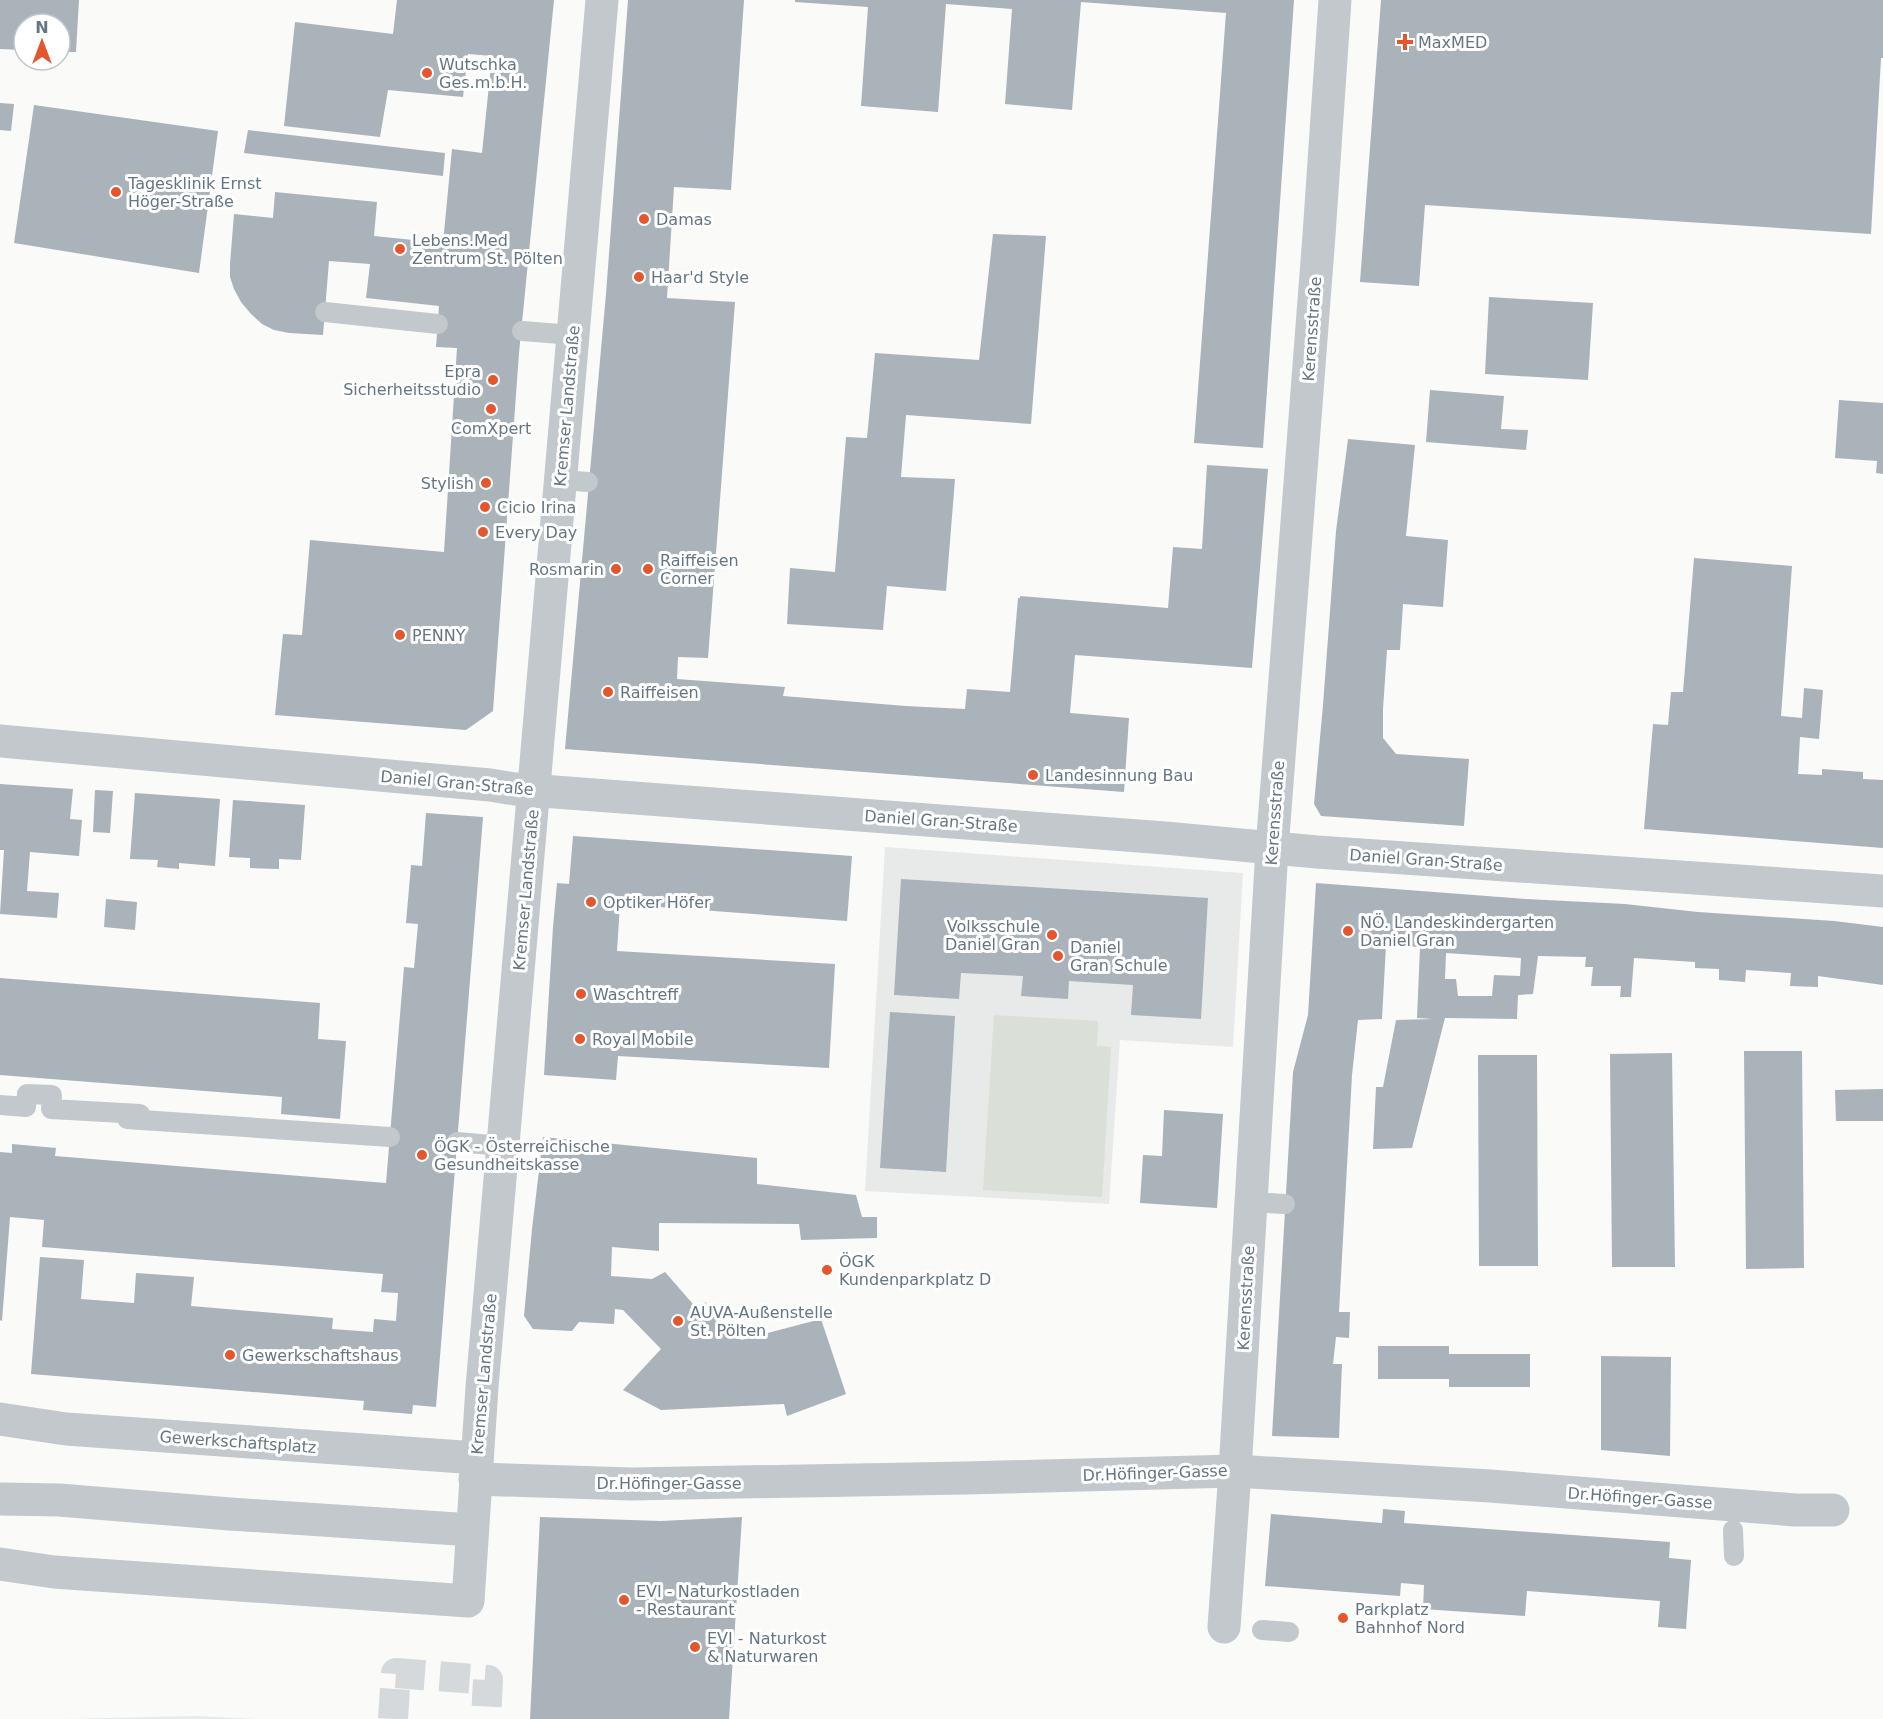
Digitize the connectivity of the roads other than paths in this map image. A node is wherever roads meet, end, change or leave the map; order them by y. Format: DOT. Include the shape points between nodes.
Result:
graph roads {
  1 [pos="602,0"];
  2 [pos="1335,0"];
  3 [pos="325,312"];
  4 [pos="438,324"];
  5 [pos="522,331"];
  6 [pos="573,335"];
  7 [pos="0,741"];
  8 [pos="535,790"];
  9 [pos="1272,849"];
  10 [pos="1883,891"];
  11 [pos="0,1105"];
  12 [pos="127,1119"];
  13 [pos="218,1122"];
  14 [pos="390,1137"];
  15 [pos="457,1142"];
  16 [pos="504,1146"];
  17 [pos="1251,1202"];
  18 [pos="1285,1204"];
  19 [pos="0,1419"];
  20 [pos="476,1468"];
  21 [pos="1235,1471"];
  22 [pos="0,1499"];
  23 [pos="1833,1510"];
  24 [pos="472,1530"];
  25 [pos="1733,1530"];
  26 [pos="1734,1556"];
  27 [pos="0,1564"];
  28 [pos="1224,1627"];
  29 [pos="1262,1630"];
  30 [pos="1289,1632"];
  1 -- 6 [label="street, Kremser Landstraße"];
  2 -- 9 [label="street, Kerensstraße"];
  3 -- 4 [label="lane"];
  5 -- 6 [label="lane"];
  6 -- 8 [label="street, Kremser Landstraße" via="574,481"];
  7 -- 8 [label="street, Daniel Gran-Straße"];
  8 -- 9 [label="street, Daniel Gran-Straße"];
  8 -- 16 [label="street, Kremser Landstraße"];
  9 -- 10 [label="street, Daniel Gran-Straße"];
  9 -- 17 [label="street, Kerensstraße"];
  11 -- 13 [label="lane" via="26,1107 27,1094 52,1095 51,1108"];
  12 -- 13 [label="lane"];
  13 -- 14 [label="lane"];
  15 -- 16 [label="lane"];
  16 -- 20 [label="street, Kremser Landstraße"];
  17 -- 18 [label="lane"];
  17 -- 21 [label="street, Kerensstraße"];
  19 -- 20 [label="street, Gewerkschaftsplatz" via="66,1429 279,1445"];
  20 -- 21 [label="street, Dr.Höfinger-Gasse" via="631,1484"];
  20 -- 24 [label="street, Kremser Landstraße"];
  21 -- 23 [label="street, Dr.Höfinger-Gasse"];
  21 -- 28 [label="street, Kerensstraße"];
  22 -- 24 [label="street"];
  24 -- 27 [label="street, Kremser Landstraße" via="468,1601 54,1572"];
  25 -- 26 [label="lane"];
  29 -- 30 [label="lane"];
}
